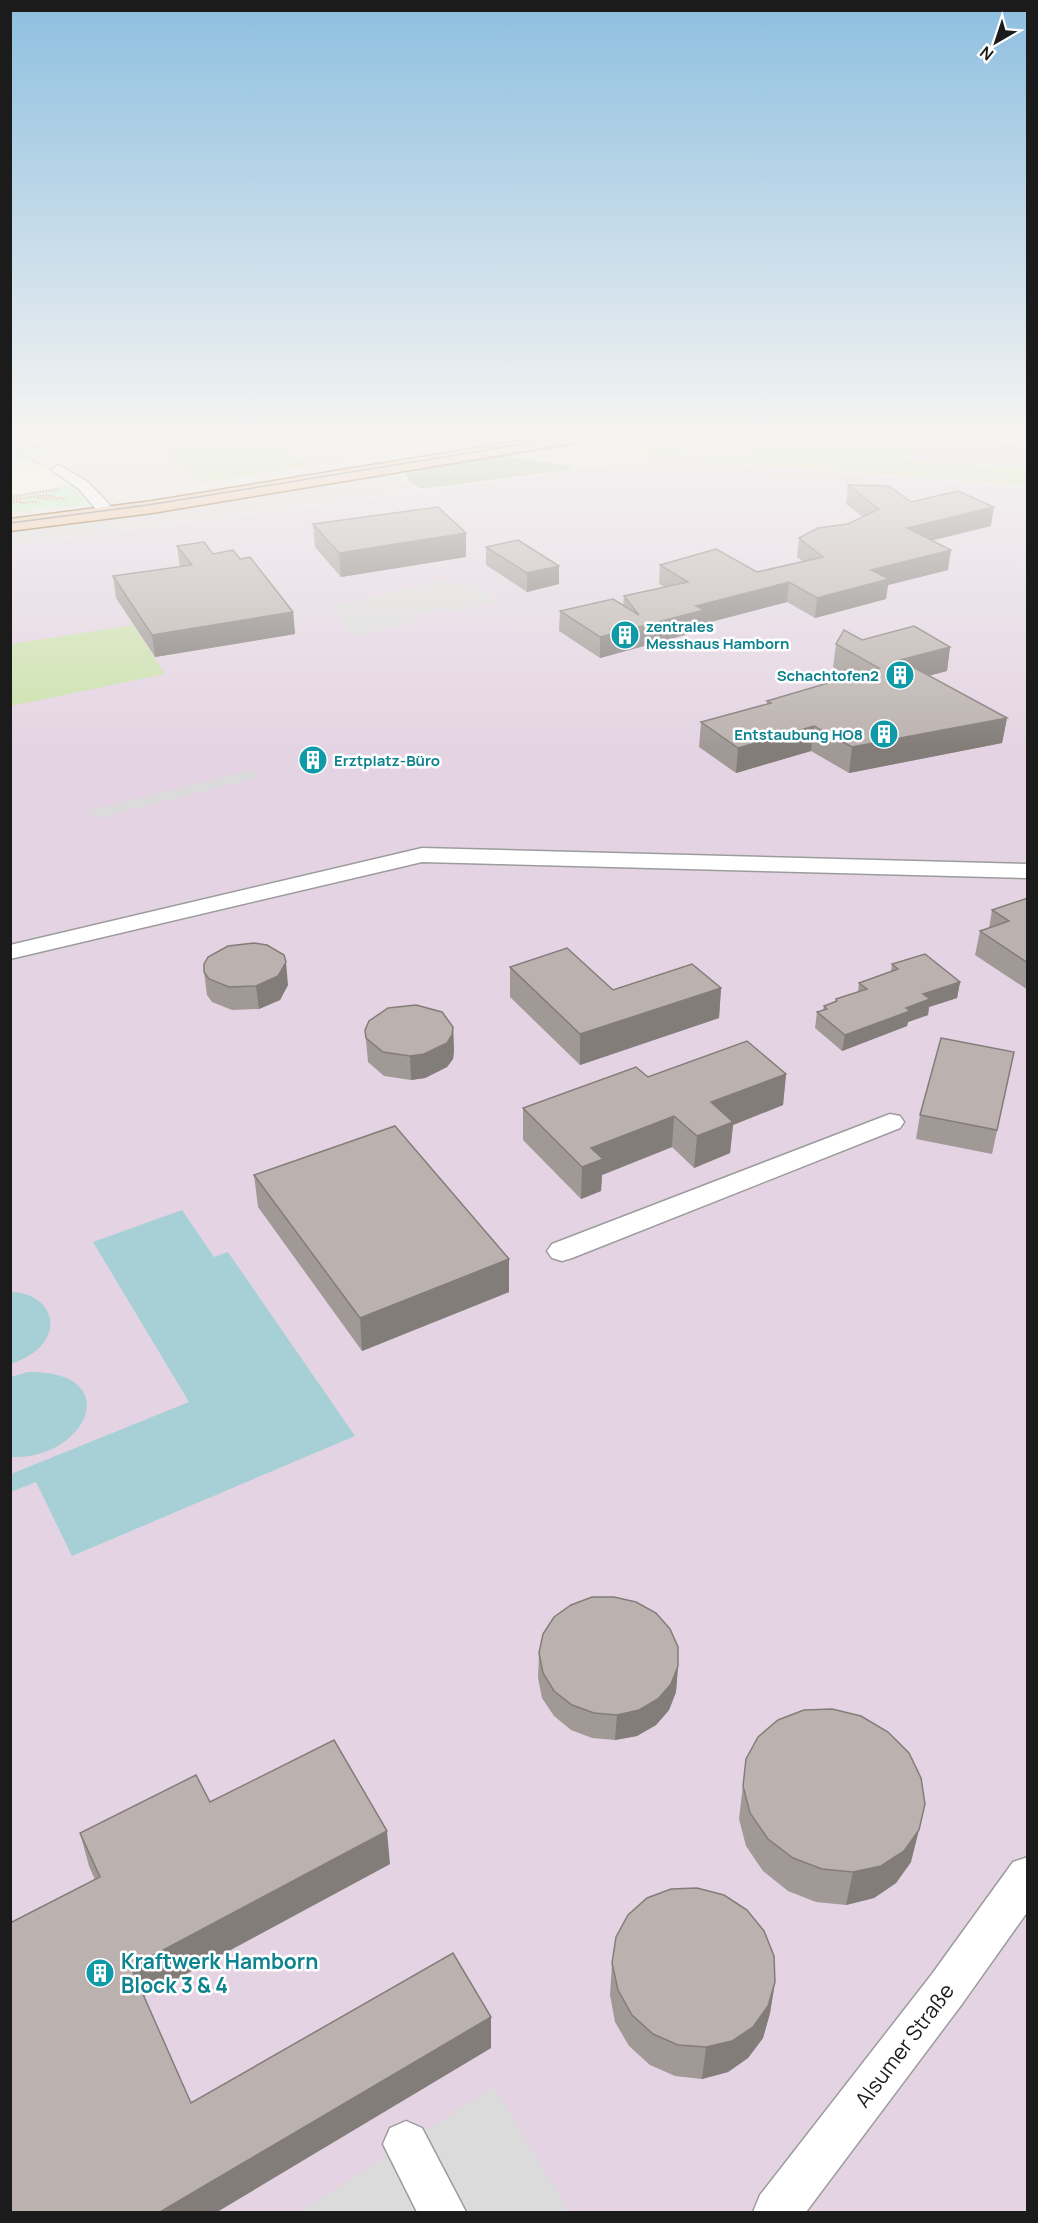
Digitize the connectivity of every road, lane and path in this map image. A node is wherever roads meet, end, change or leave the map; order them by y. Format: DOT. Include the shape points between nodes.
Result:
graph roads {
  1 [pos="1028,872"];
  2 [pos="10,952"];
  3 [pos="890,1122"];
  4 [pos="562,1251"];
  5 [pos="1028,1876"];
  6 [pos="406,2144"];
  7 [pos="442,2212"];
  8 [pos="777,2212"];
  1 -- 2 [label="street" via="422,855"];
  3 -- 4 [label="street"];
  5 -- 8 [label="street, Alsumer Straße"];
  6 -- 7 [label="street"];
}
